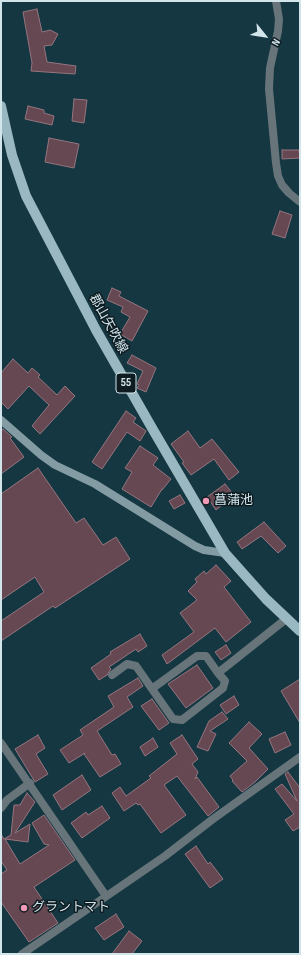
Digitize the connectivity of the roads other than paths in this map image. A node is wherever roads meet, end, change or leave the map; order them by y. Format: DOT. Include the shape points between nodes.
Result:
graph roads {
  1 [pos="276,1"];
  2 [pos="1,106"];
  3 [pos="300,202"];
  4 [pos="1,420"];
  5 [pos="225,554"];
  6 [pos="286,619"];
  7 [pos="300,631"];
  8 [pos="218,673"];
  9 [pos="112,675"];
  10 [pos="153,688"];
  11 [pos="1,743"];
  12 [pos="300,757"];
  13 [pos="30,783"];
  14 [pos="1,808"];
  15 [pos="106,896"];
  16 [pos="22,954"];
  1 -- 3 [label="street" via="278,25 269,89 276,163 282,185 288,194"];
  2 -- 5 [label="main road, 郡山矢吹線 / 55" via="12,155 26,196 40,225 96,330"];
  4 -- 5 [label="street" via="55,465 95,484 200,548"];
  5 -- 6 [label="main road, 郡山矢吹線 / 55"];
  6 -- 7 [label="main road, 郡山矢吹線 / 55"];
  6 -- 8 [label="street"];
  8 -- 10 [label="street" via="206,656 197,656"];
  8 -- 10 [label="street" via="225,681 223,688 182,720 173,719"];
  9 -- 10 [label="street" via="127,664 136,666"];
  11 -- 13 [label="street"];
  12 -- 15 [label="street"];
  13 -- 14 [label="street" via="7,800"];
  13 -- 15 [label="street"];
  15 -- 16 [label="street"];
}
